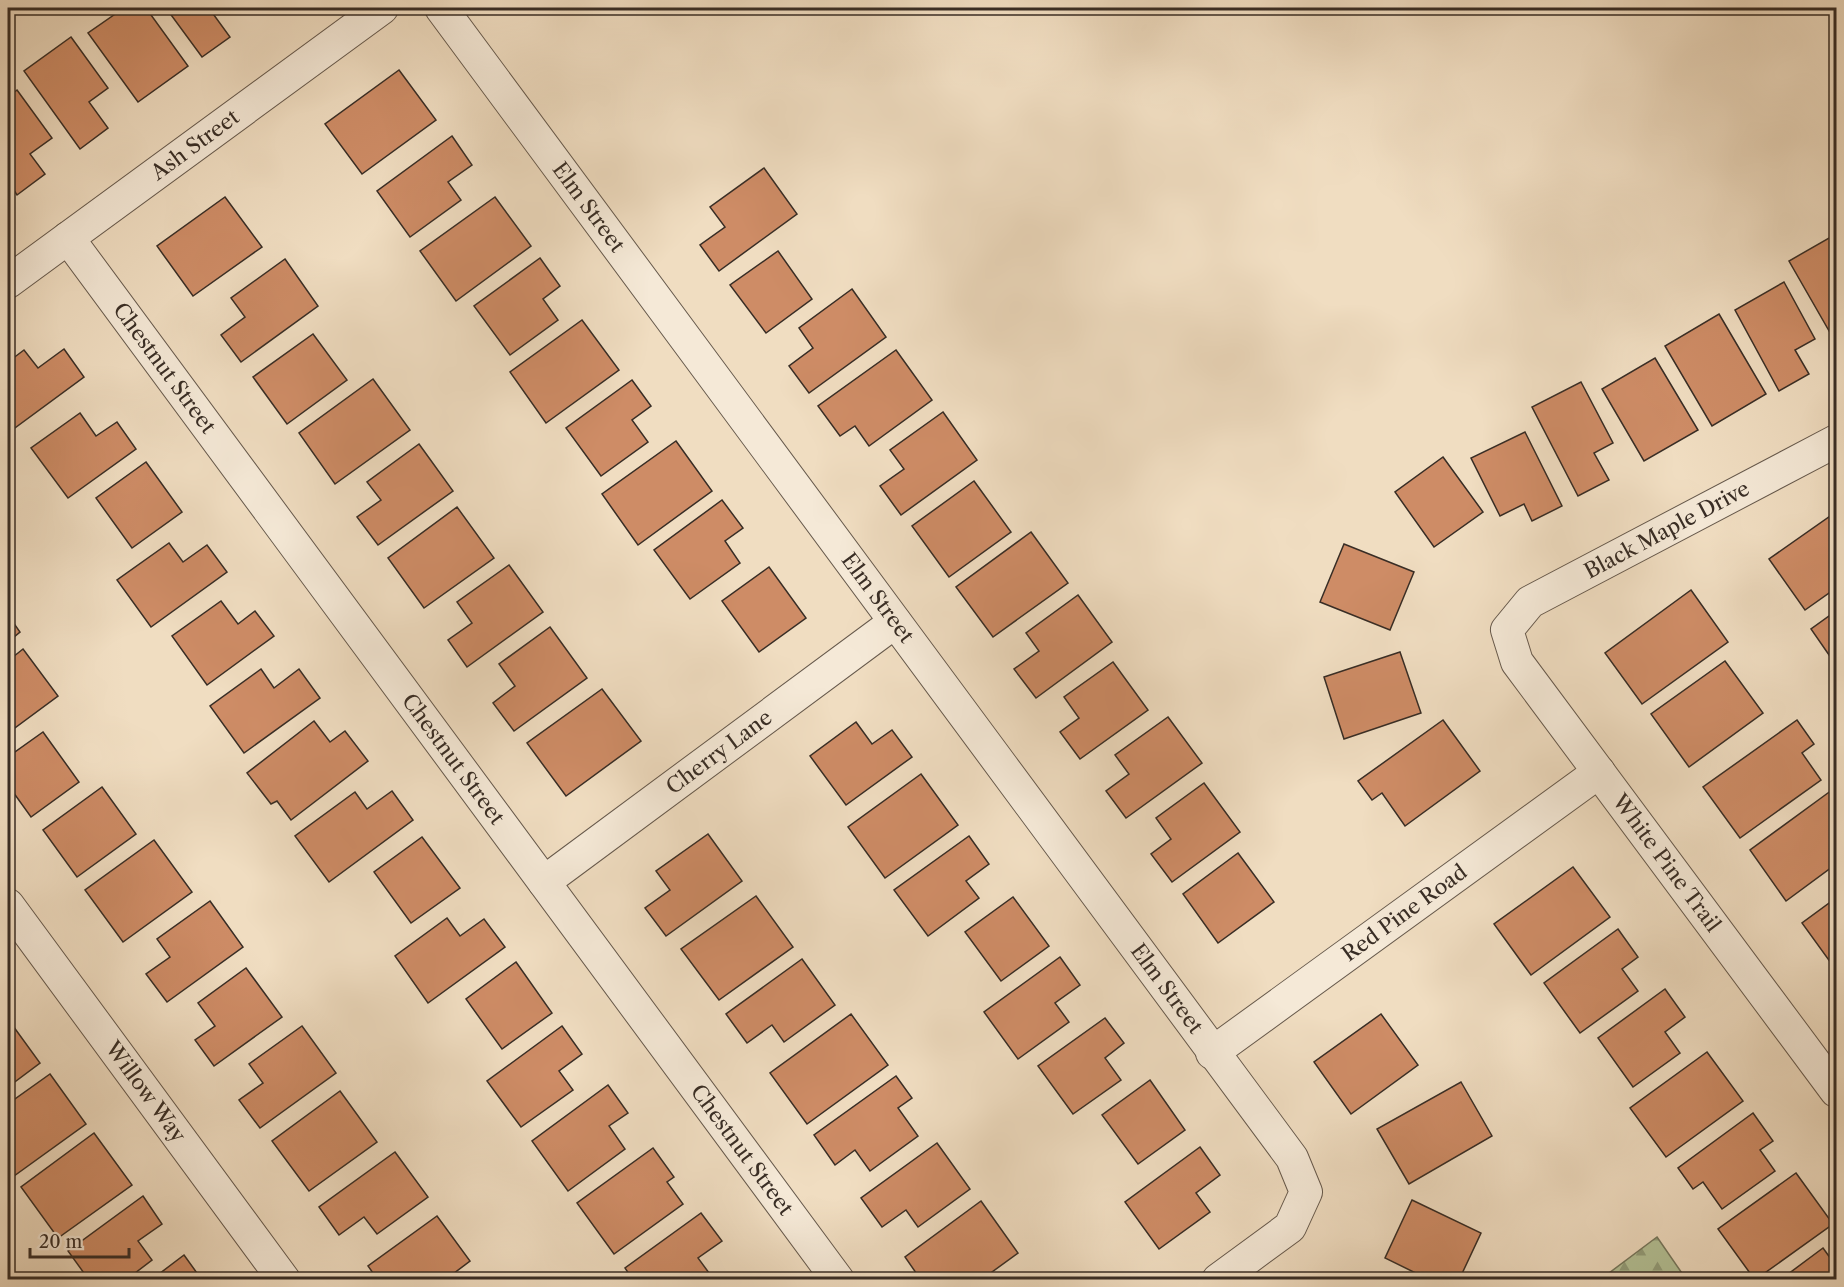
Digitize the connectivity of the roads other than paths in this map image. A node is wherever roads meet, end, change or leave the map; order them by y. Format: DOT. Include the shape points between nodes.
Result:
graph roads {
  1 [pos="382,8"];
  2 [pos="441,8"];
  3 [pos="68,238"];
  4 [pos="8,282"];
  5 [pos="1836,441"];
  6 [pos="895,622"];
  7 [pos="1507,630"];
  8 [pos="1599,772"];
  9 [pos="544,882"];
  10 [pos="8,905"];
  11 [pos="1212,1053"];
  12 [pos="1836,1091"];
  13 [pos="284,1280"];
  14 [pos="838,1280"];
  15 [pos="1218,1280"];
  1 -- 3 [label="street, Ash Street"];
  2 -- 6 [label="street, Elm Street"];
  3 -- 4 [label="street, Ash Street"];
  3 -- 9 [label="street, Chestnut Street"];
  5 -- 7 [label="street, Black Maple Drive" via="1530,603"];
  6 -- 9 [label="street, Cherry Lane"];
  6 -- 11 [label="street, Elm Street"];
  7 -- 8 [label="street, White Pine Trail" via="1516,662"];
  8 -- 11 [label="street, Red Pine Road"];
  8 -- 12 [label="street, White Pine Trail"];
  9 -- 14 [label="street, Chestnut Street"];
  10 -- 13 [label="street, Willow Way"];
  11 -- 15 [label="street, Elm Street" via="1292,1158 1306,1192 1290,1227"];
}
